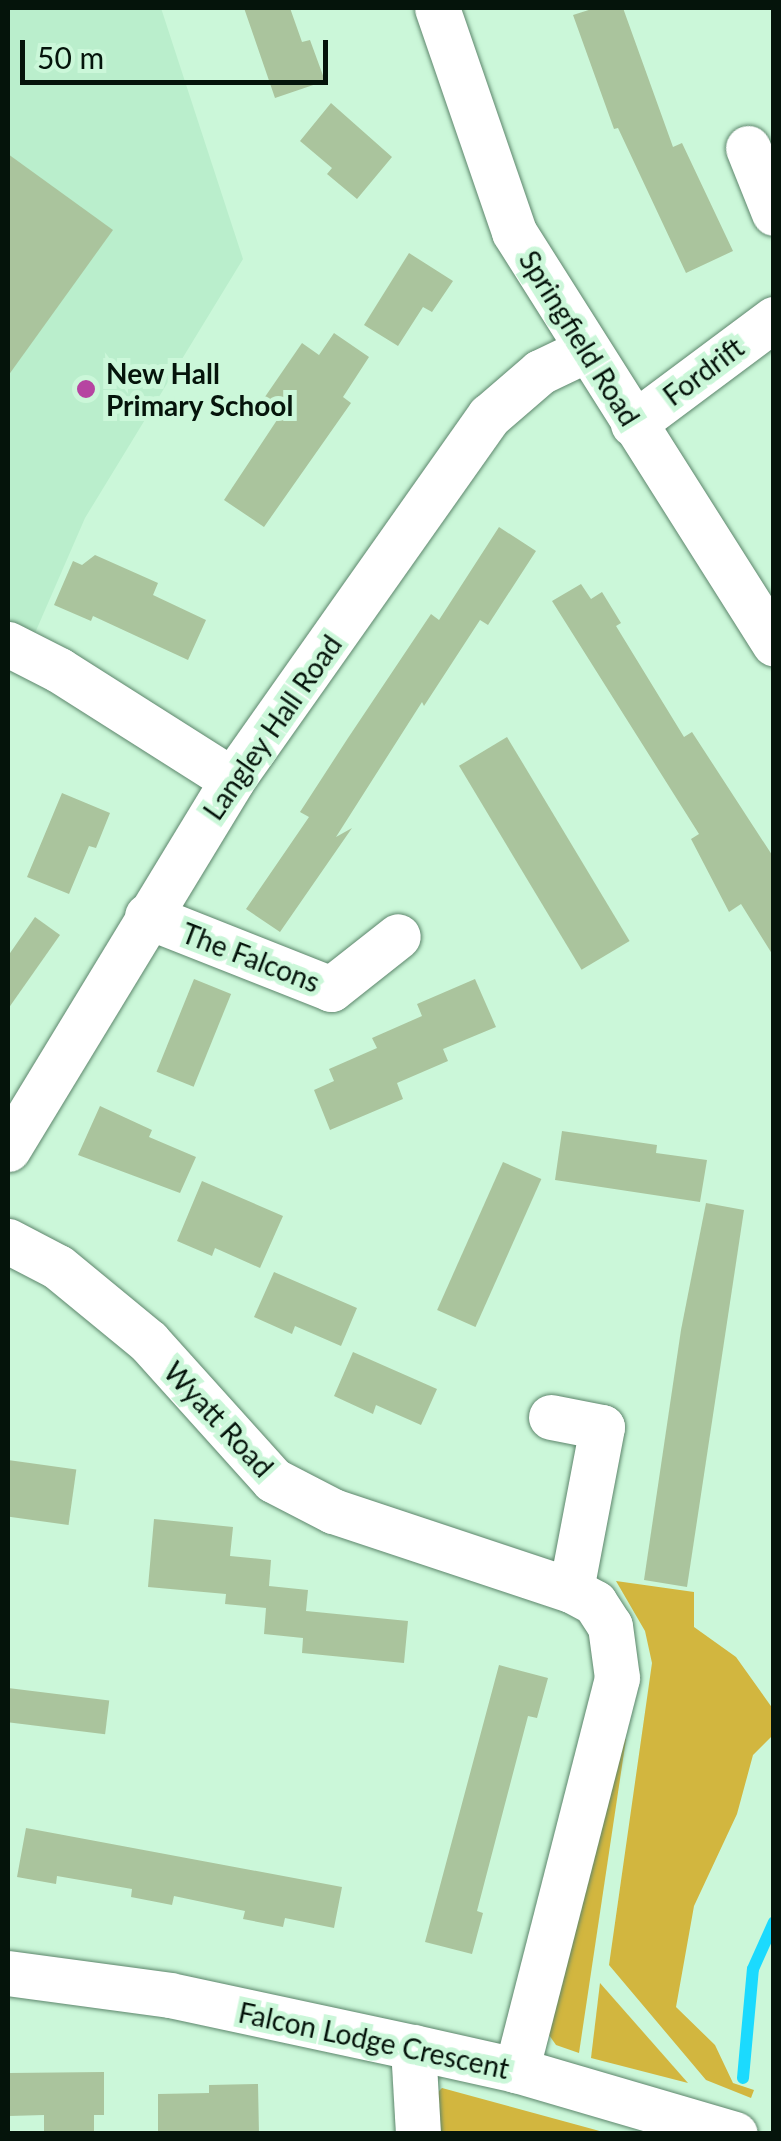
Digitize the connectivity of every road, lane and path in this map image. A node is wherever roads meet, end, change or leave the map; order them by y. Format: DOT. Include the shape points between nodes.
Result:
graph roads {
  1 [pos="437,8"];
  2 [pos="748,148"];
  3 [pos="774,214"];
  4 [pos="774,319"];
  5 [pos="586,350"];
  6 [pos="633,424"];
  7 [pos="8,644"];
  8 [pos="774,644"];
  9 [pos="232,780"];
  10 [pos="146,916"];
  11 [pos="398,936"];
  12 [pos="8,1148"];
  13 [pos="8,1241"];
  14 [pos="551,1417"];
  15 [pos="571,1590"];
  16 [pos="8,1973"];
  17 [pos="413,2048"];
  18 [pos="516,2070"];
  19 [pos="418,2134"];
  20 [pos="735,2134"];
  1 -- 5 [label="street, Springfield Road" via="514,232"];
  2 -- 3 [label="street"];
  4 -- 6 [label="street, Fordrift"];
  5 -- 6 [label="street, Springfield Road"];
  5 -- 9 [label="street, Langley Hall Road" via="540,372 490,416"];
  6 -- 8 [label="street, Springfield Road"];
  7 -- 9 [label="street"];
  9 -- 10 [label="street, Langley Hall Road"];
  10 -- 11 [label="street, The Falcons" via="331,989"];
  10 -- 12 [label="street, Langley Hall Road"];
  13 -- 15 [label="street, Wyatt Road" via="58,1268 148,1341 274,1480 334,1510"];
  14 -- 15 [label="street" via="602,1427"];
  15 -- 18 [label="street, Wyatt Road" via="595,1603 610,1626 618,1678"];
  16 -- 17 [label="street, Falcon Lodge Crescent" via="170,1995"];
  17 -- 18 [label="street, Falcon Lodge Crescent"];
  17 -- 19 [label="street"];
  18 -- 20 [label="street, Falcon Lodge Crescent"];
}
